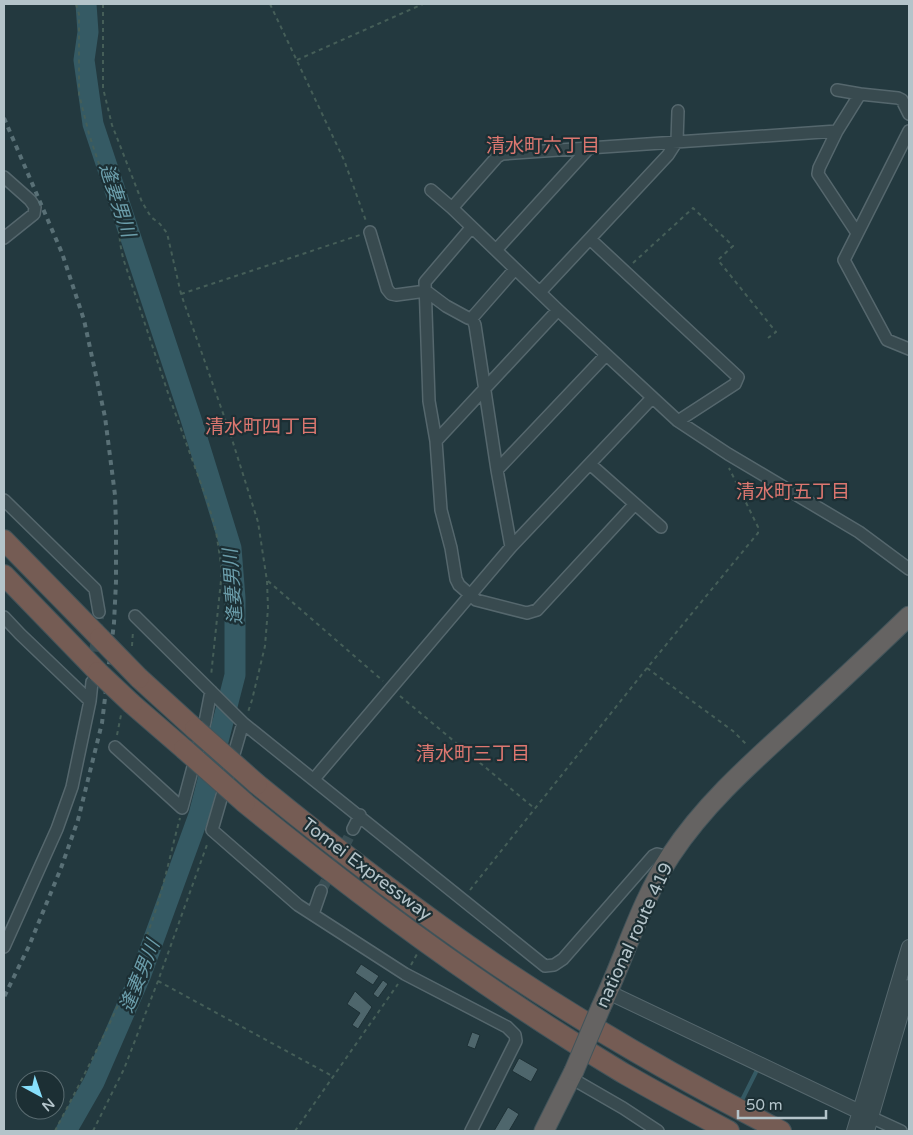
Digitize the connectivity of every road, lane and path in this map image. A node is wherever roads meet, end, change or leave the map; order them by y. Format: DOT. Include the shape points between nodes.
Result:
graph roads {
  1 [pos="76,4"];
  2 [pos="103,4"];
  3 [pos="270,4"];
  4 [pos="423,4"];
  5 [pos="297,61"];
  6 [pos="837,90"];
  7 [pos="860,94"];
  8 [pos="678,111"];
  9 [pos="909,114"];
  10 [pos="837,131"];
  11 [pos="909,131"];
  12 [pos="677,141"];
  13 [pos="589,148"];
  14 [pos="4,177"];
  15 [pos="431,190"];
  16 [pos="452,208"];
  17 [pos="471,228"];
  18 [pos="370,232"];
  19 [pos="857,233"];
  20 [pos="4,238"];
  21 [pos="590,239"];
  22 [pos="496,250"];
  23 [pos="515,269"];
  24 [pos="624,271"];
  25 [pos="426,291"];
  26 [pos="540,292"];
  27 [pos="181,294"];
  28 [pos="558,310"];
  29 [pos="472,318"];
  30 [pos="768,338"];
  31 [pos="909,349"];
  32 [pos="606,355"];
  33 [pos="485,388"];
  34 [pos="652,398"];
  35 [pos="678,421"];
  36 [pos="436,441"];
  37 [pos="728,454"];
  38 [pos="590,464"];
  39 [pos="497,470"];
  40 [pos="4,500"];
  41 [pos="634,505"];
  42 [pos="661,527"];
  43 [pos="4,540"];
  44 [pos="510,547"];
  45 [pos="909,569"];
  46 [pos="4,575"];
  47 [pos="469,594"];
  48 [pos="99,612"];
  49 [pos="135,616"];
  50 [pos="909,616"];
  51 [pos="4,617"];
  52 [pos="647,668"];
  53 [pos="95,677"];
  54 [pos="213,693"];
  55 [pos="90,701"];
  56 [pos="242,722"];
  57 [pos="115,747"];
  58 [pos="758,757"];
  59 [pos="314,779"];
  60 [pos="182,808"];
  61 [pos="360,815"];
  62 [pos="353,829"];
  63 [pos="212,830"];
  64 [pos="670,856"];
  65 [pos="321,891"];
  66 [pos="462,900"];
  67 [pos="313,914"];
  68 [pos="4,947"];
  69 [pos="909,947"];
  70 [pos="418,953"];
  71 [pos="405,974"];
  72 [pos="158,981"];
  73 [pos="909,987"];
  74 [pos="605,1000"];
  75 [pos="573,1075"];
  76 [pos="334,1077"];
  77 [pos="862,1123"];
  78 [pos="55,1131"];
  79 [pos="93,1131"];
  80 [pos="295,1131"];
  81 [pos="471,1131"];
  82 [pos="544,1131"];
  83 [pos="658,1131"];
  84 [pos="729,1131"];
  85 [pos="781,1131"];
  86 [pos="901,1131"];
  1 -- 54 [label="path" via="79,14 80,94 89,134 119,224 123,258 216,531 222,571"];
  2 -- 27 [label="path" via="104,88 112,125 142,202 167,233"];
  3 -- 5 [label="path"];
  4 -- 5 [label="path"];
  5 -- 18 [label="path" via="344,160"];
  6 -- 7 [label="street"];
  7 -- 9 [label="street" via="898,98"];
  7 -- 10 [label="street"];
  8 -- 12 [label="street"];
  10 -- 12 [label="street"];
  10 -- 19 [label="street" via="818,171"];
  11 -- 19 [label="street"];
  12 -- 13 [label="street"];
  12 -- 21 [label="street" via="668,155"];
  13 -- 16 [label="street" via="502,154"];
  13 -- 22 [label="street"];
  14 -- 20 [label="street" via="35,207 34,214"];
  15 -- 16 [label="street"];
  16 -- 17 [label="street"];
  17 -- 22 [label="street"];
  17 -- 25 [label="street" via="429,276"];
  18 -- 25 [label="street" via="391,294"];
  18 -- 27 [label="path"];
  19 -- 31 [label="street" via="844,260 846,266 887,340"];
  21 -- 24 [label="street"];
  21 -- 26 [label="street"];
  22 -- 23 [label="street"];
  23 -- 26 [label="street"];
  23 -- 29 [label="street"];
  24 -- 30 [label="path" via="693,208 733,246 718,260 776,332"];
  24 -- 35 [label="street" via="738,377 735,384"];
  25 -- 29 [label="street" via="446,306"];
  25 -- 36 [label="street" via="429,401"];
  26 -- 28 [label="street"];
  27 -- 56 [label="path" via="249,490 258,522 267,580 265,646 252,700"];
  28 -- 32 [label="street"];
  28 -- 33 [label="street"];
  29 -- 33 [label="street"];
  32 -- 34 [label="street"];
  32 -- 39 [label="street"];
  33 -- 36 [label="street"];
  33 -- 39 [label="street"];
  34 -- 35 [label="street"];
  34 -- 38 [label="street"];
  35 -- 37 [label="street"];
  36 -- 47 [label="street" via="441,510 456,579"];
  37 -- 45 [label="street" via="859,532"];
  37 -- 52 [label="path" via="727,466 759,531"];
  38 -- 41 [label="street"];
  38 -- 44 [label="street"];
  39 -- 44 [label="street"];
  40 -- 48 [label="street" via="95,589"];
  41 -- 42 [label="street"];
  41 -- 47 [label="street" via="537,610 526,613 486,604"];
  43 -- 85 [label="highway, Tomei Expressway, bridge" via="139,678 258,784 333,845 494,964 636,1053"];
  44 -- 47 [label="street"];
  46 -- 53 [label="highway, Tomei Expressway"];
  47 -- 59 [label="street"];
  49 -- 54 [label="street"];
  50 -- 58 [label="highway, national route 419"];
  51 -- 55 [label="street"];
  52 -- 58 [label="path" via="734,731"];
  52 -- 66 [label="path"];
  53 -- 55 [label="street"];
  53 -- 84 [label="highway, Tomei Expressway, bridge" via="132,704 327,870 409,931 624,1073"];
  54 -- 56 [label="street"];
  54 -- 60 [label="street"];
  55 -- 68 [label="street" via="72,787 57,829"];
  56 -- 59 [label="street"];
  56 -- 63 [label="street"];
  57 -- 60 [label="street"];
  58 -- 64 [label="highway, national route 419" via="718,796"];
  59 -- 61 [label="street"];
  60 -- 78 [label="path" via="157,906 128,985"];
  61 -- 62 [label="street"];
  61 -- 66 [label="street"];
  63 -- 67 [label="street" via="298,905"];
  63 -- 72 [label="path"];
  64 -- 66 [label="street" via="653,856 554,965 545,966"];
  64 -- 74 [label="highway, national route 419" via="641,912"];
  65 -- 67 [label="street"];
  67 -- 71 [label="street"];
  69 -- 77 [label="street"];
  70 -- 71 [label="path"];
  71 -- 76 [label="path"];
  71 -- 81 [label="street" via="507,1027 515,1035 516,1041"];
  72 -- 76 [label="path"];
  72 -- 79 [label="path" via="124,1069"];
  73 -- 77 [label="street"];
  74 -- 75 [label="highway, national route 419, bridge"];
  74 -- 77 [label="street"];
  75 -- 82 [label="highway, national route 419"];
  75 -- 83 [label="street"];
  76 -- 80 [label="path"];
  77 -- 86 [label="street"];
}
